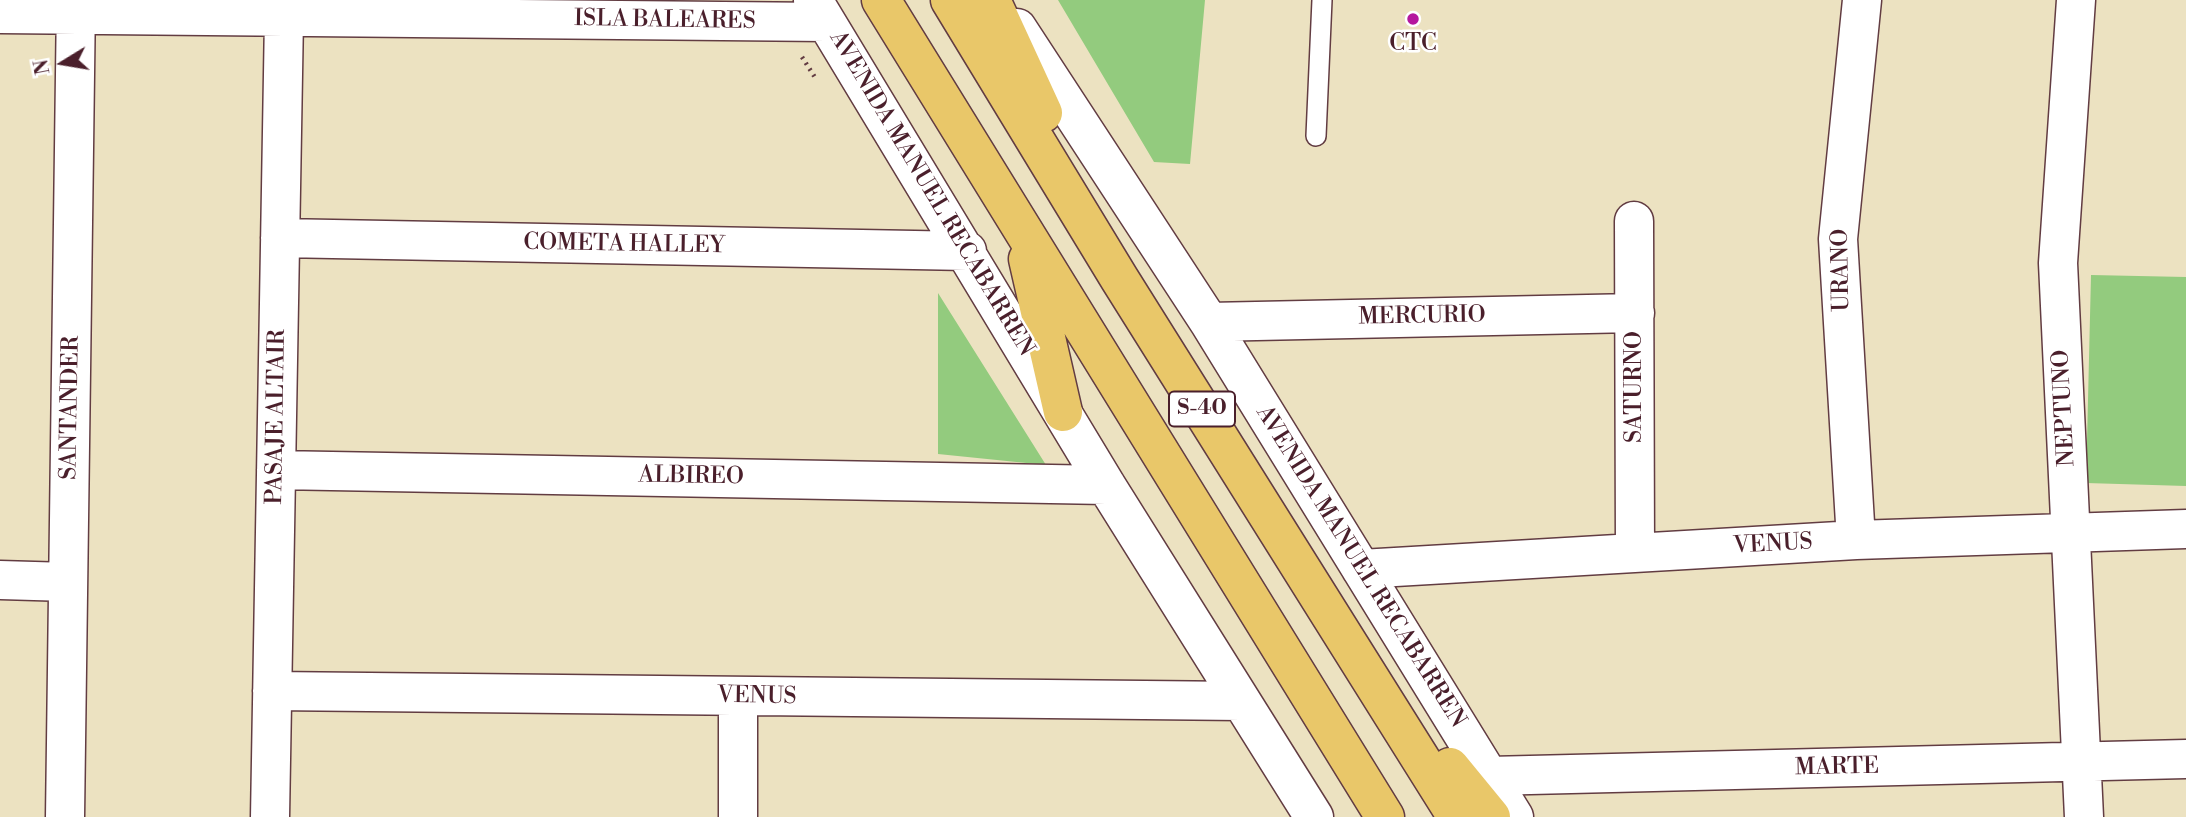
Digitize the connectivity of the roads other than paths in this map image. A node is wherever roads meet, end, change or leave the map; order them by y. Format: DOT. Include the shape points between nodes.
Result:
graph roads {
  1 [pos="881,0"];
  2 [pos="950,0"];
  3 [pos="991,0"];
  4 [pos="998,0"];
  5 [pos="1322,0"];
  6 [pos="1862,0"];
  7 [pos="2076,0"];
  8 [pos="76,8"];
  9 [pos="295,11"];
  10 [pos="819,11"];
  11 [pos="0,14"];
  12 [pos="1316,135"];
  13 [pos="1634,221"];
  14 [pos="1020,226"];
  15 [pos="280,238"];
  16 [pos="967,251"];
  17 [pos="1119,278"];
  18 [pos="1634,313"];
  19 [pos="1209,322"];
  20 [pos="1063,412"];
  21 [pos="276,470"];
  22 [pos="1106,485"];
  23 [pos="2186,529"];
  24 [pos="2072,533"];
  25 [pos="1856,540"];
  26 [pos="1636,553"];
  27 [pos="1361,569"];
  28 [pos="0,580"];
  29 [pos="68,582"];
  30 [pos="1358,654"];
  31 [pos="272,691"];
  32 [pos="738,697"];
  33 [pos="1241,701"];
  34 [pos="2186,759"];
  35 [pos="2082,762"];
  36 [pos="1489,776"];
  37 [pos="65,817"];
  38 [pos="270,817"];
  39 [pos="738,817"];
  40 [pos="1314,817"];
  41 [pos="1385,817"];
  42 [pos="1457,817"];
  43 [pos="1491,817"];
  44 [pos="1514,817"];
  45 [pos="2084,817"];
  1 -- 14 [label="main road, S-40"];
  2 -- 17 [label="main road, S-40"];
  3 -- 17 [label="main road"];
  4 -- 19 [label="street, AVENIDA MANUEL RECABARREN"];
  5 -- 12 [label="lane"];
  6 -- 25 [label="street, URANO" via="1838,239"];
  7 -- 24 [label="street, NEPTUNO" via="2058,263"];
  8 -- 9 [label="street, ISLA BALEARES"];
  8 -- 11 [label="street, ISLA BALEARES"];
  8 -- 29 [label="street, SANTANDER"];
  9 -- 10 [label="street, ISLA BALEARES"];
  9 -- 15 [label="street, PASAJE ALTAIR"];
  10 -- 16 [label="street, AVENIDA MANUEL RECABARREN"];
  13 -- 18 [label="street, SATURNO"];
  14 -- 20 [label="main road"];
  14 -- 41 [label="main road, S-40"];
  15 -- 16 [label="street, COMETA HALLEY"];
  15 -- 21 [label="street, PASAJE ALTAIR"];
  16 -- 20 [label="street, AVENIDA MANUEL RECABARREN"];
  17 -- 30 [label="main road, S-40"];
  18 -- 19 [label="street, MERCURIO"];
  18 -- 26 [label="street, SATURNO"];
  19 -- 27 [label="street, AVENIDA MANUEL RECABARREN"];
  20 -- 22 [label="street, AVENIDA MANUEL RECABARREN"];
  21 -- 22 [label="street, ALBIREO"];
  21 -- 31 [label="street, PASAJE ALTAIR"];
  22 -- 33 [label="street, AVENIDA MANUEL RECABARREN"];
  23 -- 24 [label="street, VENUS"];
  24 -- 25 [label="street, VENUS"];
  24 -- 35 [label="street, NEPTUNO"];
  25 -- 26 [label="street, VENUS"];
  26 -- 27 [label="street, VENUS"];
  27 -- 36 [label="street, AVENIDA MANUEL RECABARREN"];
  28 -- 29 [label="street"];
  29 -- 37 [label="street, SANTANDER"];
  30 -- 42 [label="main road, S-40"];
  30 -- 43 [label="main road"];
  31 -- 32 [label="street, VENUS"];
  31 -- 38 [label="street, PASAJE ALTAIR"];
  32 -- 33 [label="street, VENUS"];
  32 -- 39 [label="street"];
  33 -- 40 [label="street, AVENIDA MANUEL RECABARREN"];
  34 -- 35 [label="street, MARTE"];
  35 -- 36 [label="street, MARTE"];
  35 -- 45 [label="street, NEPTUNO"];
  36 -- 44 [label="street, AVENIDA MANUEL RECABARREN"];
}
